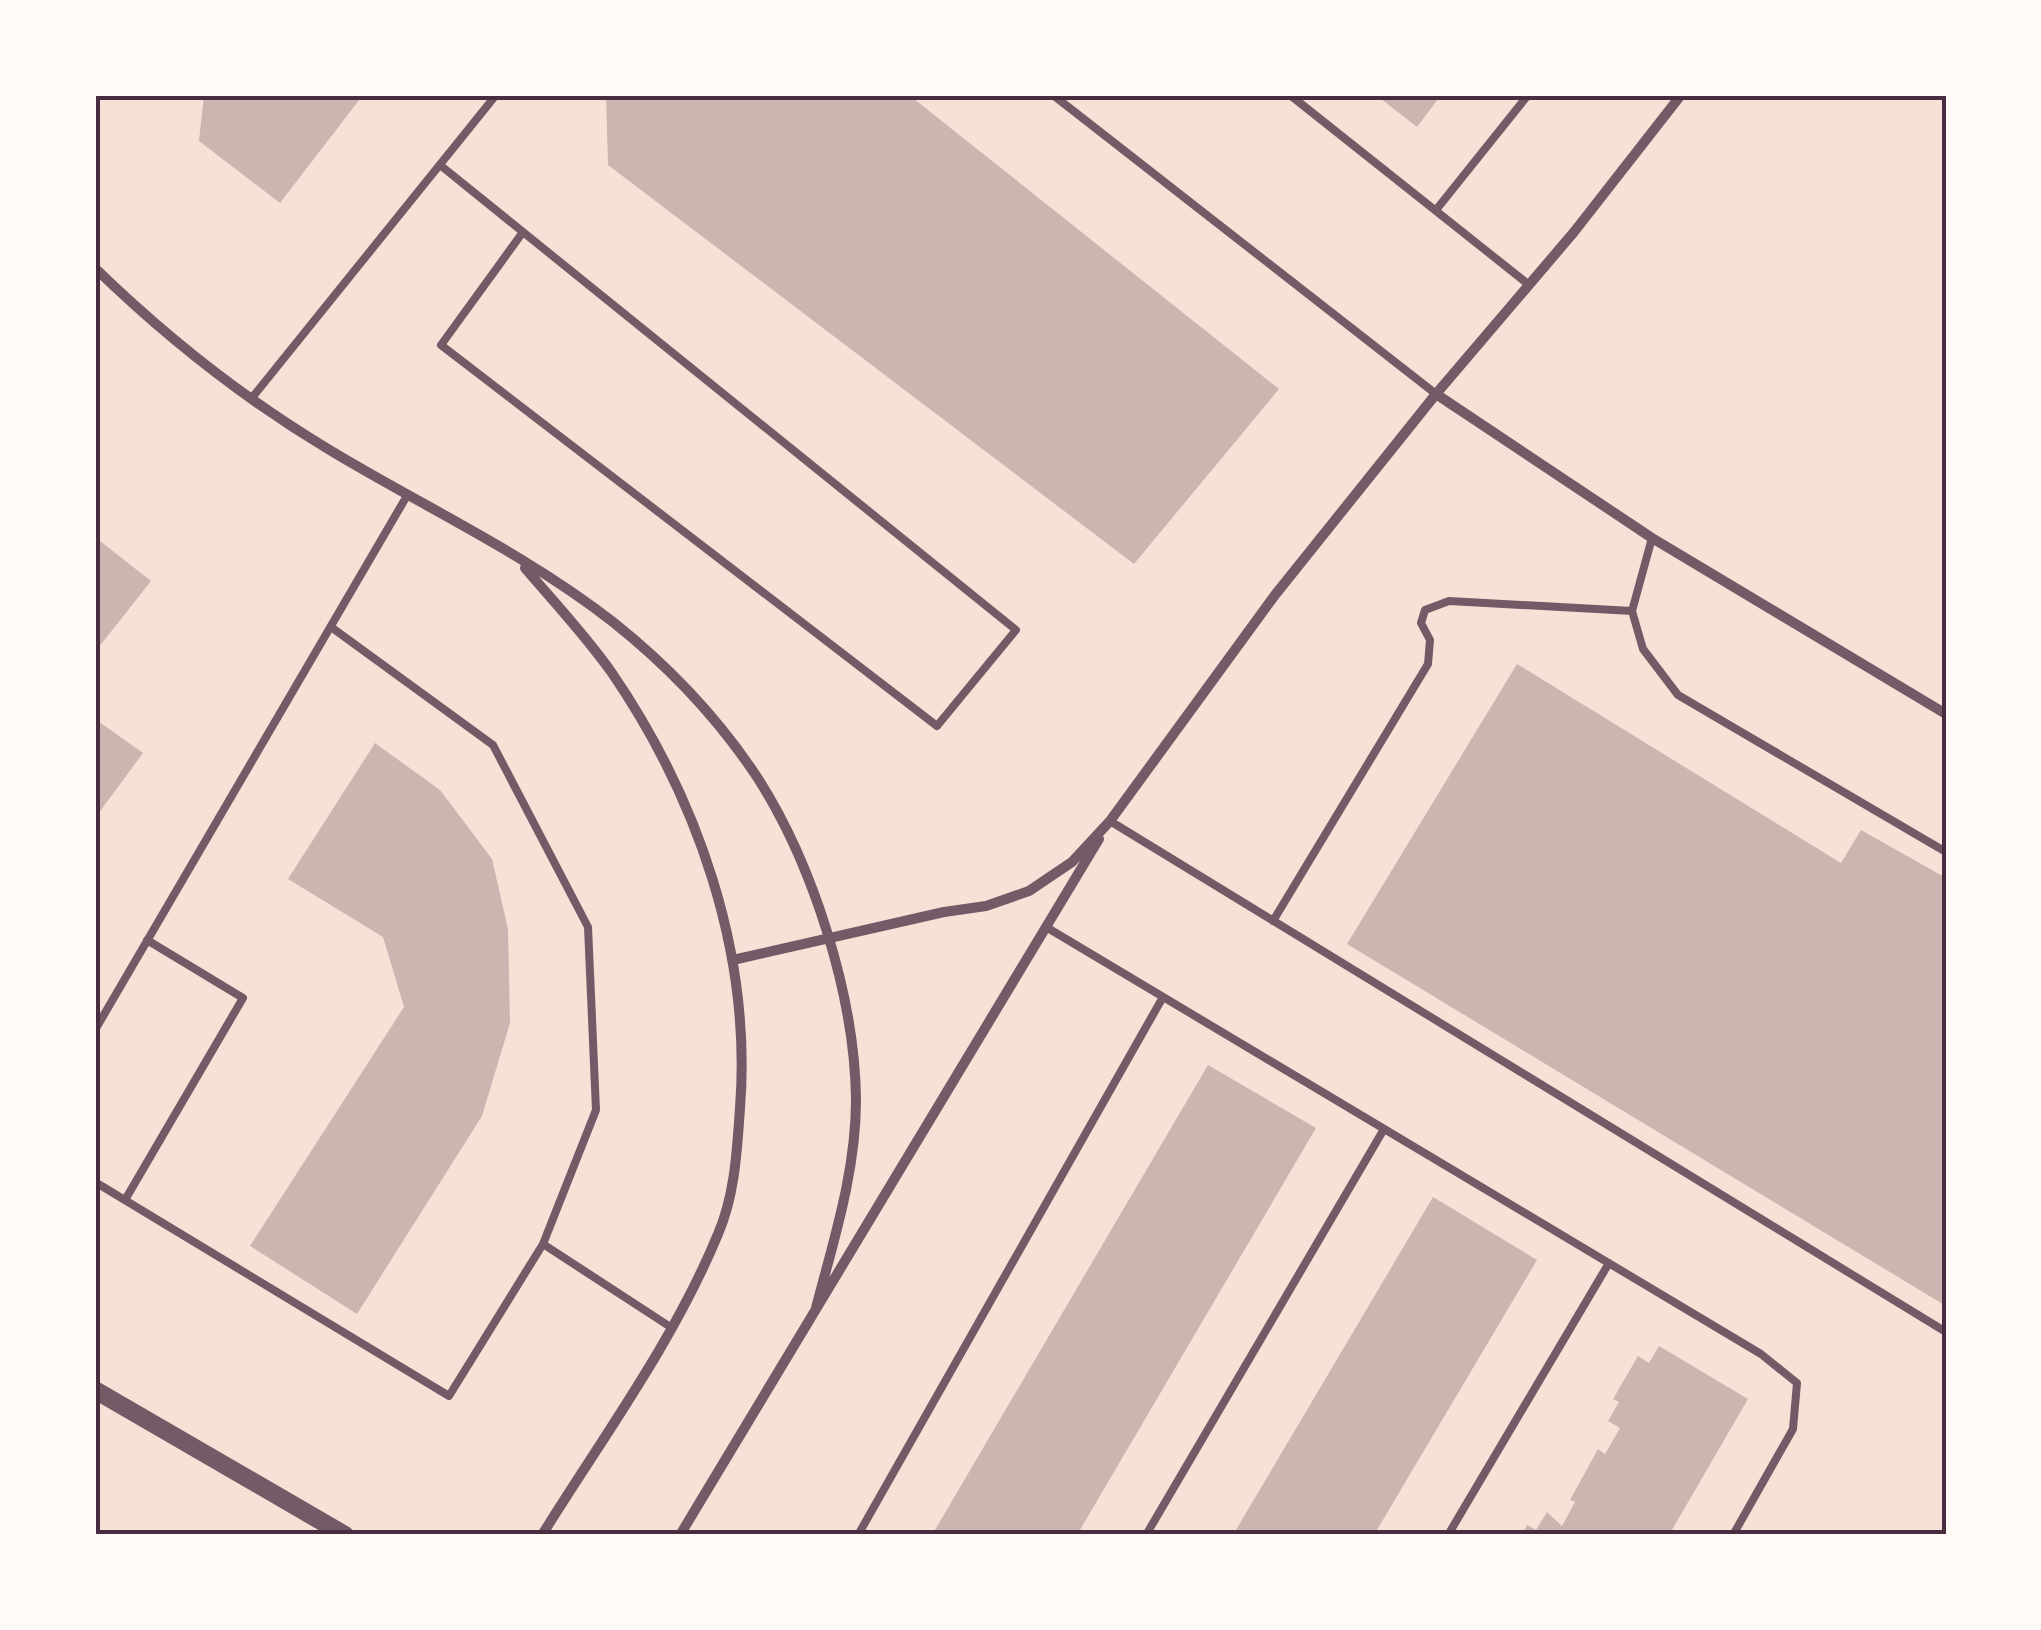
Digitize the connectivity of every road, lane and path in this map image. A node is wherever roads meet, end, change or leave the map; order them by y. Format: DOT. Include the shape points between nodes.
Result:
graph roads {
  1 [pos="496,95"];
  2 [pos="1053,95"];
  3 [pos="1290,95"];
  4 [pos="1528,95"];
  5 [pos="1681,95"];
  6 [pos="440,165"];
  7 [pos="1436,210"];
  8 [pos="523,232"];
  9 [pos="95,268"];
  10 [pos="1528,284"];
  11 [pos="1436,394"];
  12 [pos="251,399"];
  13 [pos="408,494"];
  14 [pos="1652,538"];
  15 [pos="518,559"];
  16 [pos="1632,610"];
  17 [pos="331,627"];
  18 [pos="1946,714"];
  19 [pos="1110,821"];
  20 [pos="1946,852"];
  21 [pos="1273,921"];
  22 [pos="1046,926"];
  23 [pos="828,938"];
  24 [pos="147,940"];
  25 [pos="733,960"];
  26 [pos="1162,997"];
  27 [pos="95,1030"];
  28 [pos="1384,1129"];
  29 [pos="95,1182"];
  30 [pos="124,1200"];
  31 [pos="544,1244"];
  32 [pos="1609,1263"];
  33 [pos="816,1308"];
  34 [pos="672,1328"];
  35 [pos="1946,1332"];
  36 [pos="95,1390"];
  37 [pos="345,1535"];
  38 [pos="542,1535"];
  39 [pos="680,1535"];
  40 [pos="858,1535"];
  41 [pos="1146,1535"];
  42 [pos="1448,1535"];
  43 [pos="1733,1535"];
  1 -- 6 [label="lane"];
  2 -- 11 [label="lane"];
  3 -- 7 [label="lane"];
  4 -- 7 [label="lane"];
  5 -- 10 [label="street"];
  6 -- 8 [label="lane"];
  6 -- 12 [label="lane"];
  7 -- 10 [label="lane"];
  8 -- 8 [label="lane" via="1016,630 936,726 441,345"];
  9 -- 12 [label="street" via="152,323"];
  10 -- 11 [label="street"];
  11 -- 14 [label="street"];
  11 -- 19 [label="street" via="1275,595"];
  12 -- 13 [label="street"];
  13 -- 15 [label="street"];
  13 -- 17 [label="lane"];
  14 -- 16 [label="lane"];
  14 -- 18 [label="street"];
  15 -- 23 [label="street" via="655,658 728,738 758,778 796,853"];
  15 -- 25 [label="street" via="610,670 650,731 683,794"];
  16 -- 20 [label="lane" via="1643,649 1678,696"];
  16 -- 21 [label="lane" via="1449,601 1425,610 1420,623 1430,640 1428,664"];
  17 -- 24 [label="lane"];
  17 -- 31 [label="lane" via="493,745 588,927 596,1110"];
  19 -- 21 [label="lane"];
  19 -- 22 [label="street"];
  19 -- 23 [label="street" via="1072,862 1028,891"];
  21 -- 35 [label="lane"];
  22 -- 26 [label="lane"];
  22 -- 33 [label="street"];
  23 -- 25 [label="street"];
  23 -- 33 [label="street" via="856,1099 850,1176"];
  24 -- 27 [label="lane"];
  24 -- 30 [label="lane" via="244,998"];
  25 -- 34 [label="street" via="743,1068 732,1187 720,1232"];
  26 -- 28 [label="lane"];
  26 -- 40 [label="lane"];
  28 -- 32 [label="lane"];
  28 -- 41 [label="lane"];
  29 -- 30 [label="lane"];
  30 -- 31 [label="lane" via="449,1396"];
  31 -- 34 [label="lane"];
  32 -- 42 [label="lane"];
  32 -- 43 [label="lane" via="1797,1382 1793,1429"];
  33 -- 39 [label="street"];
  34 -- 38 [label="street"];
  36 -- 37 [label="street"];
}
